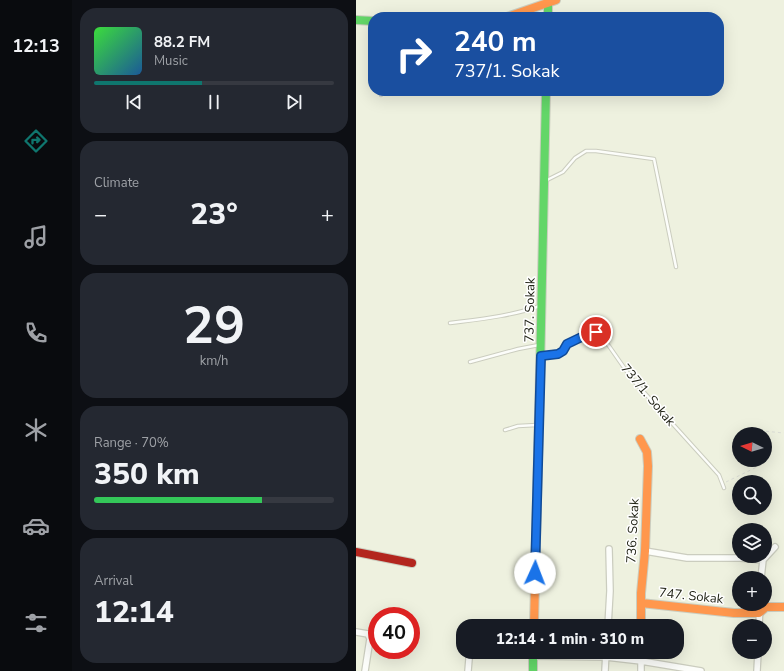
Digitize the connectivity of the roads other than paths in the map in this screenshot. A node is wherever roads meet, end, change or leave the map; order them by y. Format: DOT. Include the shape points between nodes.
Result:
graph roads {
  1 [pos="556,0"];
  2 [pos="548,1"];
  3 [pos="520,12"];
  4 [pos="548,12"];
  5 [pos="356,20"];
  6 [pos="368,21"];
  7 [pos="546,96"];
  8 [pos="545,181"];
  9 [pos="676,267"];
  10 [pos="542,305"];
  11 [pos="450,322"];
  12 [pos="541,345"];
  13 [pos="541,356"];
  14 [pos="470,362"];
  15 [pos="539,425"];
  16 [pos="505,430"];
  17 [pos="640,439"];
  18 [pos="724,488"];
  19 [pos="775,547"];
  20 [pos="609,549"];
  21 [pos="772,550"];
  22 [pos="645,551"];
  23 [pos="356,552"];
  24 [pos="732,558"];
  25 [pos="412,564"];
  26 [pos="641,603"];
  27 [pos="784,607"];
  28 [pos="759,613"];
  29 [pos="534,619"];
  30 [pos="608,619"];
  31 [pos="641,619"];
  32 [pos="759,619"];
  33 [pos="356,632"];
  34 [pos="533,659"];
  35 [pos="606,659"];
  36 [pos="631,659"];
  37 [pos="758,659"];
  38 [pos="469,660"];
  39 [pos="641,661"];
  40 [pos="365,671"];
  41 [pos="468,671"];
  42 [pos="533,671"];
  43 [pos="605,671"];
  44 [pos="641,671"];
  45 [pos="701,671"];
  46 [pos="757,671"];
  1 -- 2 [label="street"];
  2 -- 3 [label="street"];
  2 -- 4 [label="street"];
  5 -- 6 [label="street"];
  7 -- 8 [label="street, 737. Sokak"];
  8 -- 9 [label="lane" via="562,172 586,151 654,159"];
  8 -- 10 [label="street, 737. Sokak"];
  10 -- 11 [label="lane" via="519,313"];
  10 -- 12 [label="street, 737. Sokak"];
  12 -- 13 [label="street, 737. Sokak"];
  12 -- 14 [label="lane"];
  13 -- 15 [label="street, 737. Sokak"];
  13 -- 18 [label="lane, 737/1. Sokak" via="558,354 567,344 596,332 632,379 719,475"];
  15 -- 16 [label="lane" via="518,426"];
  15 -- 29 [label="street, 737. Sokak"];
  17 -- 22 [label="street, 736. Sokak" via="647,452 648,466"];
  19 -- 21 [label="street"];
  20 -- 30 [label="street"];
  22 -- 24 [label="street" via="686,558"];
  22 -- 26 [label="street, 736. Sokak"];
  23 -- 25 [label="street"];
  26 -- 28 [label="street, 747. Sokak" via="734,613"];
  26 -- 31 [label="street, 736. Sokak"];
  27 -- 28 [label="street, 747. Sokak" via="766,607"];
  28 -- 32 [label="street"];
  33 -- 40 [label="street" via="368,634 370,639"];
  34 -- 42 [label="street"];
  35 -- 43 [label="street"];
  36 -- 39 [label="street"];
  37 -- 46 [label="street"];
  38 -- 41 [label="street"];
  39 -- 44 [label="street"];
  39 -- 45 [label="street"];
}
